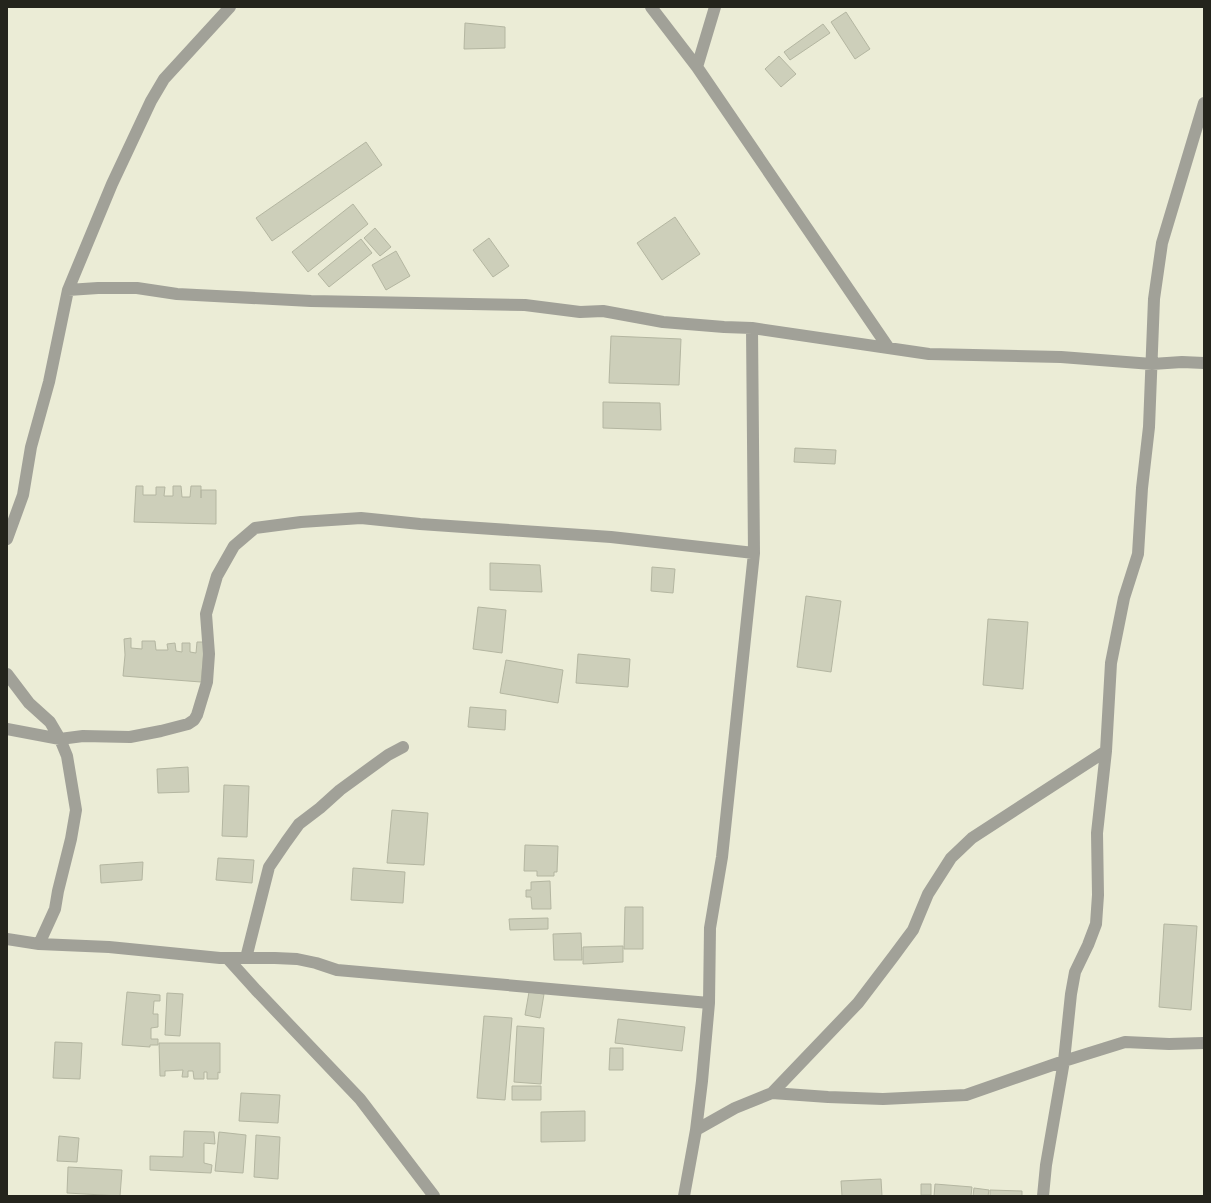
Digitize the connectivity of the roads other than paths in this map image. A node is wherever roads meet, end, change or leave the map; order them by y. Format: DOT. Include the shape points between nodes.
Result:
graph roads {
  1 [pos="230,7"];
  2 [pos="651,7"];
  3 [pos="715,7"];
  4 [pos="697,67"];
  5 [pos="1204,103"];
  6 [pos="68,290"];
  7 [pos="752,328"];
  8 [pos="888,347"];
  9 [pos="1204,363"];
  10 [pos="1152,364"];
  11 [pos="7,539"];
  12 [pos="754,553"];
  13 [pos="7,674"];
  14 [pos="7,729"];
  15 [pos="60,739"];
  16 [pos="403,746"];
  17 [pos="1106,751"];
  18 [pos="7,939"];
  19 [pos="39,944"];
  20 [pos="246,958"];
  21 [pos="228,959"];
  22 [pos="709,1003"];
  23 [pos="1204,1043"];
  24 [pos="1064,1061"];
  25 [pos="772,1093"];
  26 [pos="696,1130"];
  27 [pos="434,1196"];
  28 [pos="684,1196"];
  29 [pos="1043,1196"];
  1 -- 6 [label="street" via="164,79 112,184"];
  2 -- 4 [label="street"];
  3 -- 4 [label="street"];
  4 -- 8 [label="street"];
  5 -- 10 [label="street" via="1162,243 1154,300"];
  6 -- 7 [label="street" via="137,288 177,294 311,301 525,305 580,312 603,311 663,322"];
  6 -- 11 [label="street" via="49,382 31,447 23,494"];
  7 -- 8 [label="street"];
  7 -- 12 [label="street"];
  8 -- 10 [label="street" via="930,354 1061,357"];
  9 -- 10 [label="street"];
  10 -- 17 [label="street" via="1150,427 1142,488 1138,554 1124,598 1111,663"];
  12 -- 15 [label="street" via="611,537 361,518 255,528 234,546 217,576 206,614 209,654 207,682 194,720 188,724 130,737 83,736"];
  12 -- 22 [label="street" via="722,857 710,928"];
  13 -- 15 [label="street" via="29,703 50,722"];
  14 -- 15 [label="street"];
  15 -- 19 [label="street" via="67,756 76,810 55,909"];
  16 -- 20 [label="street" via="340,790 299,824 269,868"];
  17 -- 24 [label="street" via="1097,833 1096,924 1075,972"];
  17 -- 25 [label="street" via="972,838 951,858 928,894 913,930 894,957 858,1003"];
  18 -- 19 [label="street"];
  19 -- 21 [label="street" via="108,947"];
  20 -- 21 [label="street"];
  20 -- 22 [label="street" via="298,959 337,970"];
  21 -- 27 [label="street" via="360,1099"];
  22 -- 26 [label="street"];
  23 -- 24 [label="street" via="1125,1042"];
  24 -- 25 [label="street" via="966,1095 883,1099"];
  24 -- 29 [label="street"];
  25 -- 26 [label="street" via="735,1108"];
  26 -- 28 [label="street"];
}
